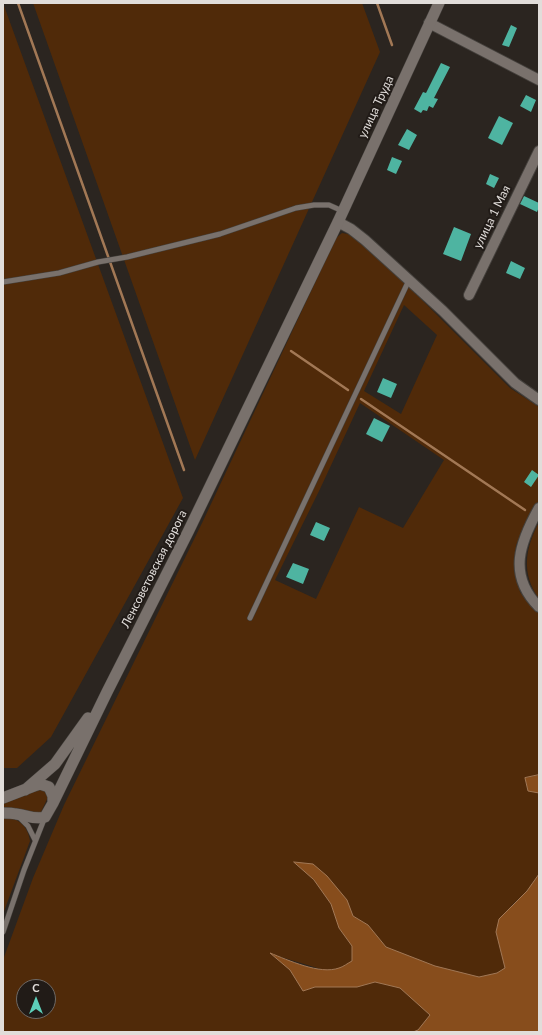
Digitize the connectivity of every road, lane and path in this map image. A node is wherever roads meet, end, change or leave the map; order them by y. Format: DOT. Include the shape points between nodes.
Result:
graph roads {
  1 [pos="439,3"];
  2 [pos="429,23"];
  3 [pos="539,80"];
  4 [pos="539,151"];
  5 [pos="338,209"];
  6 [pos="338,222"];
  7 [pos="409,280"];
  8 [pos="3,282"];
  9 [pos="469,295"];
  10 [pos="539,400"];
  11 [pos="539,508"];
  12 [pos="539,606"];
  13 [pos="250,618"];
  14 [pos="107,692"];
  15 [pos="25,790"];
  16 [pos="3,798"];
  17 [pos="54,803"];
  18 [pos="7,813"];
  19 [pos="45,816"];
  20 [pos="35,840"];
  21 [pos="3,932"];
  1 -- 2 [label="street, улица Труда"];
  2 -- 3 [label="street"];
  2 -- 6 [label="street, улица Труда"];
  4 -- 9 [label="street, улица 1 Мая"];
  5 -- 8 [label="lane" via="329,205 296,208 220,234 59,273"];
  6 -- 7 [label="street" via="365,240"];
  6 -- 14 [label="street, Ленсоветовская дорога" via="188,532"];
  7 -- 10 [label="street" via="515,383"];
  7 -- 13 [label="lane"];
  11 -- 12 [label="street" via="519,555 526,591"];
  14 -- 15 [label="street" via="55,764"];
  14 -- 17 [label="street, Ленсоветовская дорога"];
  15 -- 16 [label="street"];
  15 -- 17 [label="street" via="40,784 46,785 52,791"];
  17 -- 19 [label="street, Ленсоветовская дорога"];
  18 -- 19 [label="street" via="35,818"];
  18 -- 20 [label="lane" via="18,817 28,826"];
  19 -- 20 [label="lane, Ленсоветовская дорога"];
  20 -- 21 [label="lane, Ленсоветовская дорога"];
}
